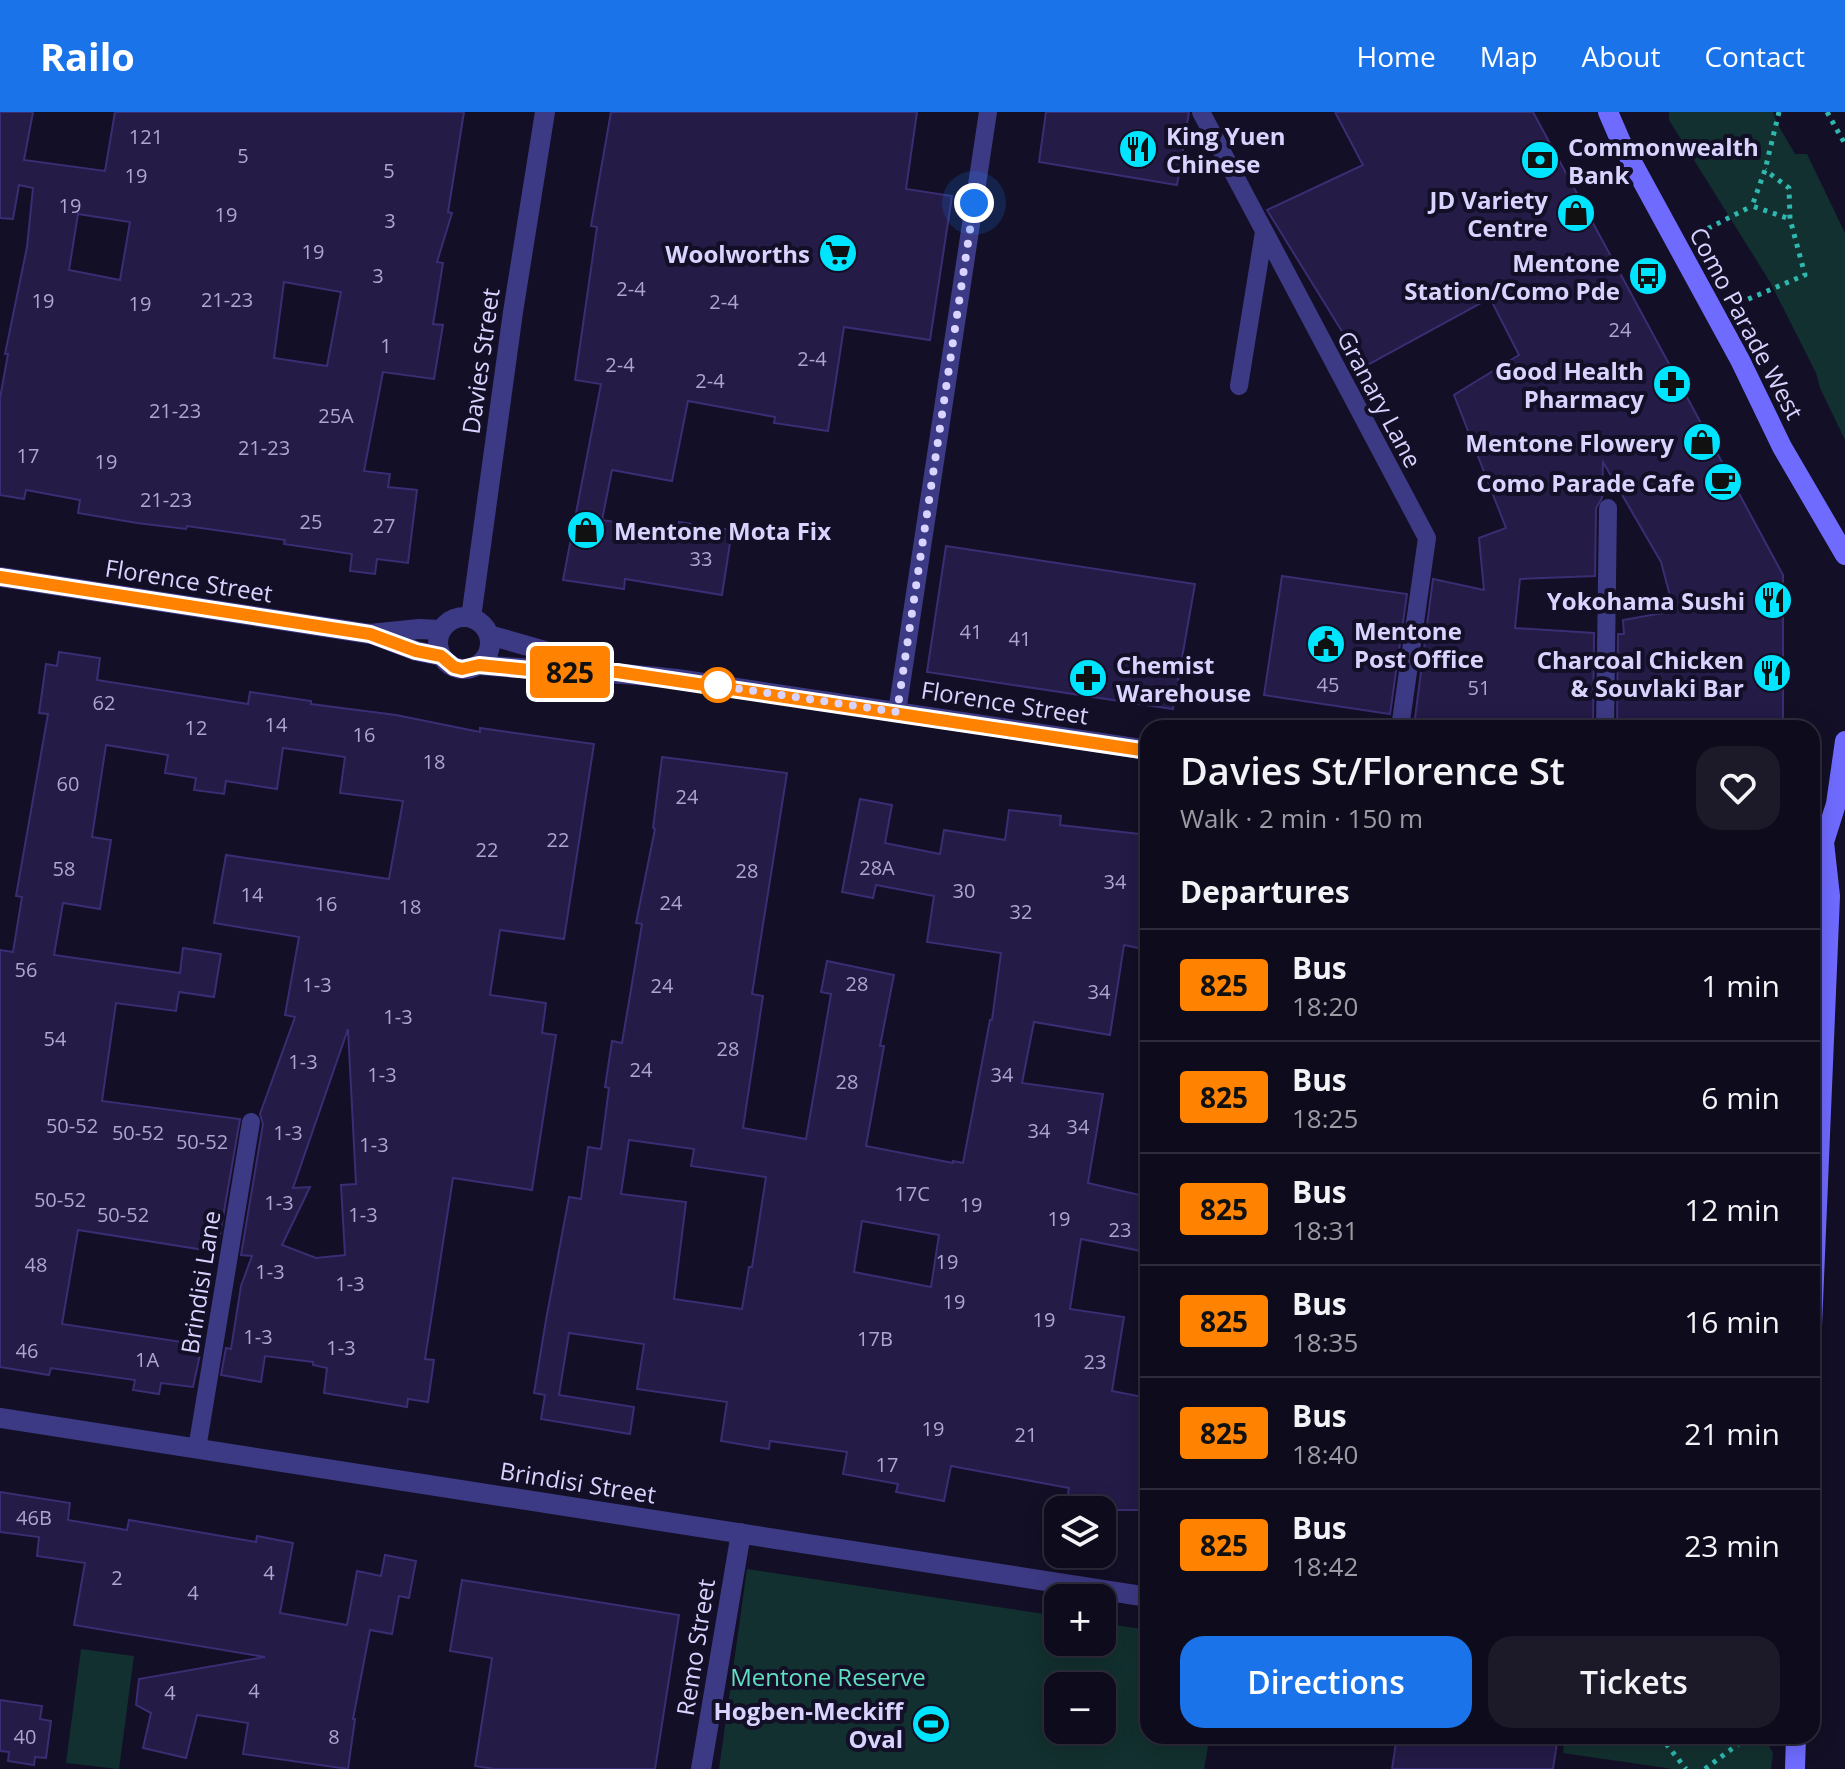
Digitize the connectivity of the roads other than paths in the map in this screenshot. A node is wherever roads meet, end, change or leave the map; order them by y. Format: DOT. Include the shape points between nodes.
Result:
graph roads {
  1 [pos="545,112"];
  2 [pos="988,112"];
  3 [pos="1201,112"];
  4 [pos="1608,112"];
  5 [pos="1264,232"];
  6 [pos="1239,386"];
  7 [pos="1608,508"];
  8 [pos="1845,555"];
  9 [pos="0,577"];
  10 [pos="471,618"];
  11 [pos="441,630"];
  12 [pos="370,634"];
  13 [pos="489,635"];
  14 [pos="441,656"];
  15 [pos="479,665"];
  16 [pos="617,672"];
  17 [pos="897,712"];
  18 [pos="1401,720"];
  19 [pos="1605,720"];
  20 [pos="1845,741"];
  21 [pos="1140,749"];
  22 [pos="1820,837"];
  23 [pos="1820,874"];
  24 [pos="251,1122"];
  25 [pos="1820,1135"];
  26 [pos="0,1418"];
  27 [pos="197,1449"];
  28 [pos="741,1533"];
  29 [pos="1140,1596"];
  30 [pos="1796,1744"];
  31 [pos="701,1769"];
  32 [pos="1795,1769"];
  1 -- 10 [label="street, Davies Street"];
  2 -- 17 [label="lane"];
  3 -- 5 [label="lane, Granary Lane"];
  4 -- 8 [label="street, Como Parade West" via="1782,447"];
  5 -- 6 [label="lane"];
  5 -- 18 [label="lane, Granary Lane" via="1427,538"];
  7 -- 19 [label="lane"];
  9 -- 12 [label="street, Florence Street"];
  10 -- 11 [label="street" via="454,619"];
  10 -- 13 [label="street"];
  11 -- 12 [label="street, Florence Street"];
  11 -- 14 [label="street"];
  12 -- 14 [label="street, Florence Street"];
  13 -- 15 [label="street" via="489,651"];
  13 -- 16 [label="street, Florence Street"];
  14 -- 15 [label="street" via="454,667"];
  15 -- 16 [label="street, Florence Street"];
  16 -- 17 [label="street, Florence Street"];
  17 -- 21 [label="street, Florence Street"];
  20 -- 22 [label="street" via="1837,797"];
  23 -- 25 [label="street" via="1830,896"];
  24 -- 27 [label="lane, Brindisi Lane"];
  26 -- 27 [label="street, Brindisi Street"];
  27 -- 28 [label="street, Brindisi Street"];
  28 -- 29 [label="street, Brindisi Street"];
  28 -- 31 [label="street, Remo Street"];
  30 -- 32 [label="street"];
}
